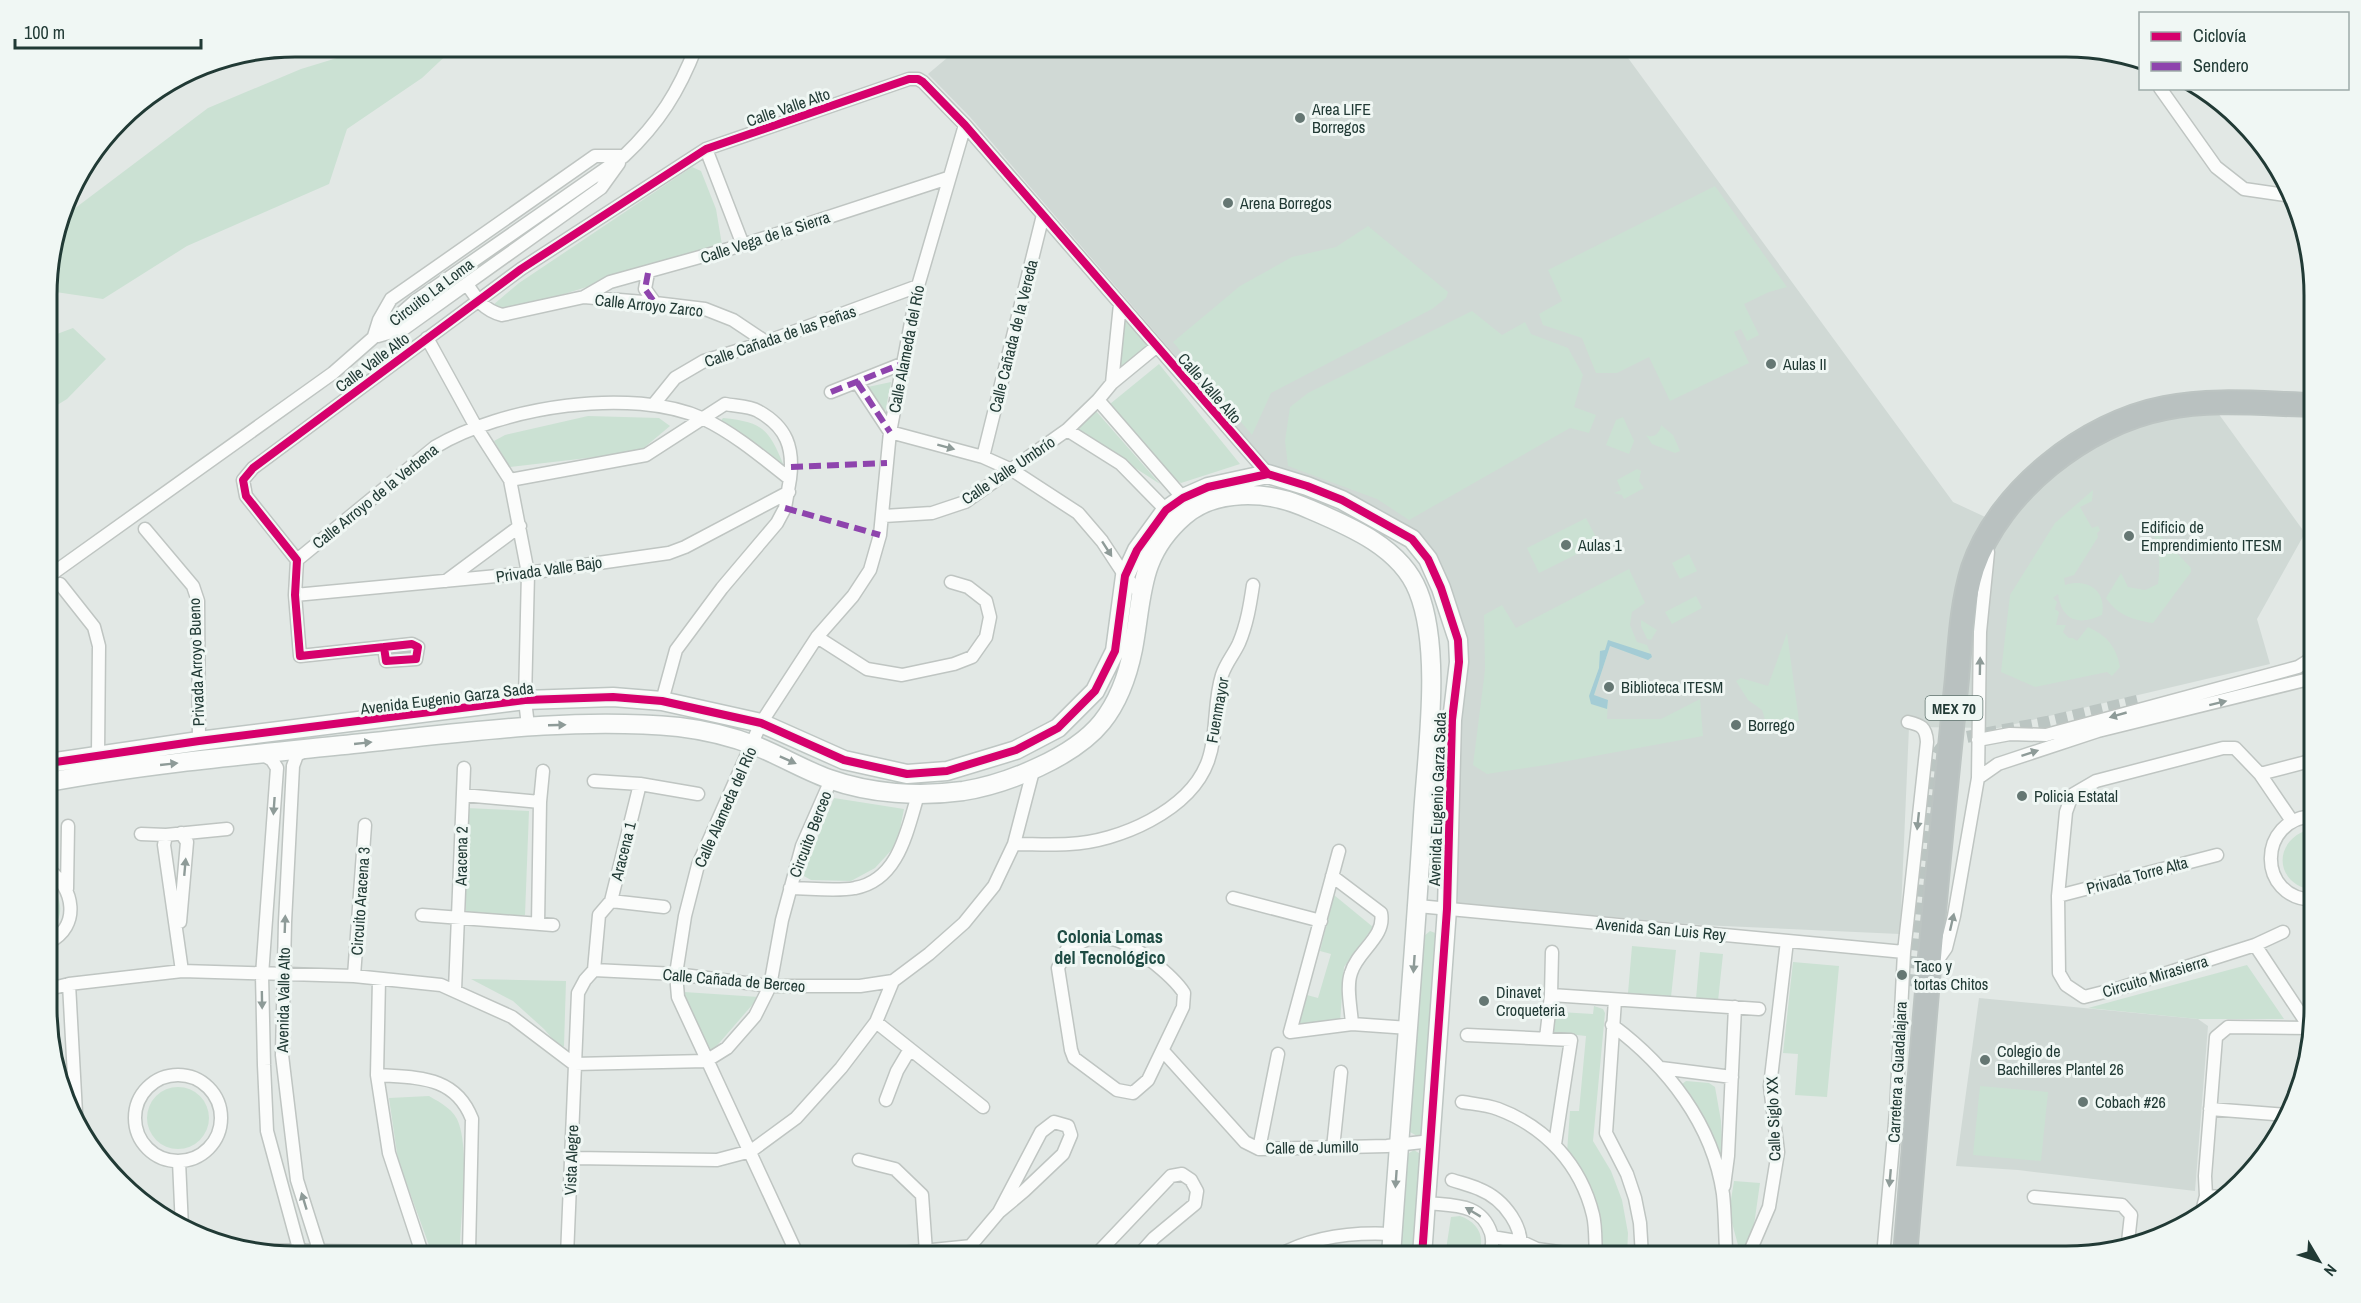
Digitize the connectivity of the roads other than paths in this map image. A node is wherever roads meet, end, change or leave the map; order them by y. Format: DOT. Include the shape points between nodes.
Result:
graph roads {
  1 [pos="691,57"];
  2 [pos="2161,90"];
  3 [pos="965,124"];
  4 [pos="706,149"];
  5 [pos="624,156"];
  6 [pos="948,178"];
  7 [pos="2281,194"];
  8 [pos="1043,215"];
  9 [pos="742,245"];
  10 [pos="648,273"];
  11 [pos="467,284"];
  12 [pos="918,286"];
  13 [pos="584,297"];
  14 [pos="478,302"];
  15 [pos="655,303"];
  16 [pos="1120,304"];
  17 [pos="374,337"];
  18 [pos="427,338"];
  19 [pos="766,342"];
  20 [pos="1157,346"];
  21 [pos="904,363"];
  22 [pos="857,382"];
  23 [pos="1112,383"];
  24 [pos="831,392"];
  25 [pos="1098,400"];
  26 [pos="654,404"];
  27 [pos="2304,405"];
  28 [pos="702,418"];
  29 [pos="476,427"];
  30 [pos="1066,430"];
  31 [pos="890,432"];
  32 [pos="983,457"];
  33 [pos="1012,470"];
  34 [pos="1268,474"];
  35 [pos="790,479"];
  36 [pos="510,480"];
  37 [pos="789,492"];
  38 [pos="1183,498"];
  39 [pos="1166,510"];
  40 [pos="884,516"];
  41 [pos="520,526"];
  42 [pos="144,529"];
  43 [pos="1991,532"];
  44 [pos="297,560"];
  45 [pos="57,570"];
  46 [pos="528,573"];
  47 [pos="1125,576"];
  48 [pos="445,582"];
  49 [pos="951,582"];
  50 [pos="60,584"];
  51 [pos="1253,585"];
  52 [pos="1140,593"];
  53 [pos="295,595"];
  54 [pos="817,637"];
  55 [pos="384,646"];
  56 [pos="2304,663"];
  57 [pos="2298,666"];
  58 [pos="2304,672"];
  59 [pos="2304,680"];
  60 [pos="2204,691"];
  61 [pos="525,700"];
  62 [pos="2141,700"];
  63 [pos="662,701"];
  64 [pos="1429,719"];
  65 [pos="1452,720"];
  66 [pos="1908,722"];
  67 [pos="761,723"];
  68 [pos="528,726"];
  69 [pos="1978,740"];
  70 [pos="199,741"];
  71 [pos="752,744"];
  72 [pos="310,748"];
  73 [pos="98,754"];
  74 [pos="262,754"];
  75 [pos="127,760"];
  76 [pos="57,762"];
  77 [pos="2304,762"];
  78 [pos="464,768"];
  79 [pos="543,771"];
  80 [pos="1033,771"];
  81 [pos="2260,774"];
  82 [pos="1978,778"];
  83 [pos="57,780"];
  84 [pos="831,780"];
  85 [pos="594,781"];
  86 [pos="640,784"];
  87 [pos="698,794"];
  88 [pos="463,795"];
  89 [pos="918,795"];
  90 [pos="540,802"];
  91 [pos="2304,817"];
  92 [pos="2292,821"];
  93 [pos="365,825"];
  94 [pos="68,826"];
  95 [pos="227,829"];
  96 [pos="181,833"];
  97 [pos="141,834"];
  98 [pos="166,835"];
  99 [pos="1014,844"];
  100 [pos="1339,851"];
  101 [pos="2217,855"];
  102 [pos="57,876"];
  103 [pos="1332,876"];
  104 [pos="790,888"];
  105 [pos="67,890"];
  106 [pos="2058,896"];
  107 [pos="1233,898"];
  108 [pos="2304,898"];
  109 [pos="611,901"];
  110 [pos="1418,906"];
  111 [pos="664,907"];
  112 [pos="1447,909"];
  113 [pos="422,915"];
  114 [pos="460,917"];
  115 [pos="1321,921"];
  116 [pos="538,924"];
  117 [pos="553,925"];
  118 [pos="2283,932"];
  119 [pos="57,935"];
  120 [pos="1786,941"];
  121 [pos="178,944"];
  122 [pos="2255,945"];
  123 [pos="1552,952"];
  124 [pos="1904,952"];
  125 [pos="594,970"];
  126 [pos="182,971"];
  127 [pos="676,974"];
  128 [pos="262,975"];
  129 [pos="284,975"];
  130 [pos="354,976"];
  131 [pos="379,979"];
  132 [pos="1919,980"];
  133 [pos="893,981"];
  134 [pos="69,984"];
  135 [pos="770,986"];
  136 [pos="57,987"];
  137 [pos="455,990"];
  138 [pos="1551,995"];
  139 [pos="1615,1000"];
  140 [pos="1735,1007"];
  141 [pos="1759,1009"];
  142 [pos="2304,1016"];
  143 [pos="1901,1018"];
  144 [pos="876,1022"];
  145 [pos="1352,1024"];
  146 [pos="1612,1025"];
  147 [pos="1409,1028"];
  148 [pos="2303,1028"];
  149 [pos="1467,1035"];
  150 [pos="1546,1038"];
  151 [pos="910,1049"];
  152 [pos="1163,1051"];
  153 [pos="1278,1054"];
  154 [pos="706,1061"];
  155 [pos="574,1064"];
  156 [pos="1661,1068"];
  157 [pos="1341,1072"];
  158 [pos="377,1075"];
  159 [pos="1732,1077"];
  160 [pos="75,1100"];
  161 [pos="886,1100"];
  162 [pos="1462,1102"];
  163 [pos="983,1107"];
  164 [pos="2210,1109"];
  165 [pos="2278,1114"];
  166 [pos="1431,1141"];
  167 [pos="1399,1144"];
  168 [pos="1555,1144"];
  169 [pos="1333,1148"];
  170 [pos="1258,1149"];
  171 [pos="751,1151"];
  172 [pos="572,1158"];
  173 [pos="859,1160"];
  174 [pos="178,1161"];
  175 [pos="1452,1180"];
  176 [pos="1723,1193"];
  177 [pos="2206,1196"];
  178 [pos="2212,1196"];
  179 [pos="2034,1197"];
  180 [pos="2205,1201"];
  181 [pos="1427,1203"];
  182 [pos="999,1212"];
  183 [pos="181,1217"];
  184 [pos="1392,1234"];
  185 [pos="1492,1237"];
  186 [pos="2128,1238"];
  187 [pos="298,1246"];
  188 [pos="318,1246"];
  189 [pos="420,1246"];
  190 [pos="469,1246"];
  191 [pos="567,1246"];
  192 [pos="794,1246"];
  193 [pos="926,1246"];
  194 [pos="977,1246"];
  195 [pos="1104,1246"];
  196 [pos="1147,1246"];
  197 [pos="1304,1246"];
  198 [pos="1391,1246"];
  199 [pos="1423,1246"];
  200 [pos="1491,1246"];
  201 [pos="1511,1246"];
  202 [pos="1520,1246"];
  203 [pos="1596,1246"];
  204 [pos="1641,1246"];
  205 [pos="1726,1246"];
  206 [pos="1752,1246"];
  207 [pos="1884,1246"];
  208 [pos="1906,1246"];
  1 -- 5 [label="street, Circuito La Loma" via="668,107 647,135"];
  2 -- 7 [label="street" via="2216,167 2244,189"];
  3 -- 4 [label="street, Calle Valle Alto" via="918,79"];
  3 -- 6 [label="street, Calle Alameda del Río"];
  3 -- 8 [label="street, Calle Valle Alto"];
  4 -- 9 [label="street"];
  4 -- 14 [label="street, Calle Valle Alto" via="521,269"];
  5 -- 11 [label="street" via="601,188"];
  5 -- 17 [label="street, Circuito La Loma" via="414,302"];
  6 -- 9 [label="street, Calle Vega de la Sierra"];
  6 -- 12 [label="street, Calle Alameda del Río"];
  8 -- 16 [label="street, Calle Valle Alto"];
  8 -- 32 [label="street, Calle Cañada de la Vereda"];
  9 -- 10 [label="street, Calle Vega de la Sierra"];
  10 -- 13 [label="street, Calle Vega de la Sierra" via="610,282"];
  10 -- 15 [label="street" via="645,289"];
  11 -- 14 [label="street"];
  11 -- 17 [label="street" via="405,328"];
  12 -- 19 [label="street, Calle Cañada de las Peñas"];
  12 -- 21 [label="street, Calle Alameda del Río"];
  13 -- 14 [label="street, Calle Arroyo Zarco" via="502,315"];
  13 -- 15 [label="street, Calle Arroyo Zarco"];
  14 -- 18 [label="street, Calle Valle Alto"];
  15 -- 19 [label="street, Calle Arroyo Zarco" via="705,309 733,320"];
  16 -- 20 [label="street, Calle Valle Alto"];
  16 -- 23 [label="street"];
  17 -- 45 [label="street, Circuito La Loma" via="333,373"];
  18 -- 29 [label="street"];
  18 -- 44 [label="street, Calle Valle Alto" via="253,468 243,480 246,496"];
  19 -- 26 [label="street, Calle Cañada de las Peñas" via="704,361 675,378"];
  20 -- 23 [label="street, Calle Valle Umbrío"];
  20 -- 34 [label="street, Calle Valle Alto"];
  21 -- 22 [label="street"];
  21 -- 31 [label="street, Calle Alameda del Río"];
  22 -- 24 [label="street"];
  22 -- 31 [label="street"];
  23 -- 25 [label="street, Calle Valle Umbrío"];
  25 -- 30 [label="street, Calle Valle Umbrío"];
  25 -- 38 [label="street"];
  26 -- 28 [label="street, Calle Arroyo de la Verbena"];
  26 -- 29 [label="street, Calle Arroyo de la Verbena" via="572,404"];
  27 -- 43 [label="highway, MEX 70" via="2210,402 2163,408 2105,429 2076,446 2028,484"];
  28 -- 35 [label="street, Calle Arroyo de la Verbena" via="732,435"];
  28 -- 35 [label="street" via="725,404 757,410 780,428 791,447"];
  28 -- 36 [label="street" via="646,455"];
  29 -- 36 [label="street"];
  29 -- 44 [label="street, Calle Arroyo de la Verbena" via="435,447"];
  30 -- 33 [label="street, Calle Valle Umbrío"];
  30 -- 39 [label="street" via="1121,465"];
  31 -- 32 [label="street, one-way"];
  31 -- 40 [label="street, Calle Alameda del Río"];
  32 -- 33 [label="street"];
  33 -- 40 [label="street, Calle Valle Umbrío" via="965,502 932,513"];
  33 -- 47 [label="street, one-way" via="1078,513"];
  34 -- 38 [label="street, Avenida Eugenio Garza Sada" via="1208,487"];
  34 -- 65 [label="street, Avenida Eugenio Garza Sada" via="1342,500 1373,516 1412,539 1428,559 1442,588 1458,640 1460,662"];
  35 -- 37 [label="street"];
  36 -- 41 [label="street"];
  37 -- 46 [label="street, Privada Valle Bajo" via="669,553"];
  37 -- 63 [label="street" via="777,523 676,650"];
  38 -- 39 [label="street, Avenida Eugenio Garza Sada"];
  39 -- 47 [label="street, Avenida Eugenio Garza Sada" via="1137,550"];
  40 -- 54 [label="street, Calle Alameda del Río" via="870,570 854,596"];
  41 -- 46 [label="street"];
  41 -- 48 [label="street"];
  42 -- 70 [label="street, Privada Arroyo Bueno" via="193,586 198,601"];
  69 -- 43 [label="street, one-way" via="1980,632"];
  43 -- 132 [label="highway, MEX 70" via="1974,568 1966,605"];
  44 -- 53 [label="street"];
  46 -- 48 [label="street, Privada Valle Bajo"];
  46 -- 61 [label="street"];
  47 -- 52 [label="street"];
  47 -- 67 [label="street, Avenida Eugenio Garza Sada" via="1115,651 1095,692 1059,728 1016,750 947,771 907,774 844,760"];
  48 -- 53 [label="street, Privada Valle Bajo"];
  49 -- 54 [label="street" via="968,587 986,601 990,617 986,637 972,657 902,675 867,669"];
  50 -- 73 [label="street" via="94,627 99,646"];
  51 -- 99 [label="street, Fuenmayor" via="1244,631 1222,674 1208,762 1183,796 1149,821 1112,837 1070,844"];
  52 -- 64 [label="street, Avenida Eugenio Garza Sada" via="1150,558 1169,532 1187,513 1208,502 1247,495 1289,501 1351,526 1393,555 1417,588 1431,645"];
  52 -- 80 [label="street, Avenida Eugenio Garza Sada" via="1128,669 1115,702 1086,738"];
  53 -- 55 [label="street" via="300,656"];
  54 -- 67 [label="street, Calle Alameda del Río"];
  56 -- 57 [label="street"];
  57 -- 58 [label="street"];
  57 -- 60 [label="street"];
  82 -- 59 [label="street, one-way" via="1998,764 2098,731"];
  60 -- 62 [label="street" via="2183,690"];
  60 -- 69 [label="street, one-way" via="2046,735 2010,734"];
  61 -- 63 [label="street, Avenida Eugenio Garza Sada" via="613,697"];
  61 -- 68 [label="street"];
  61 -- 70 [label="street, Avenida Eugenio Garza Sada"];
  63 -- 67 [label="street, Avenida Eugenio Garza Sada"];
  64 -- 65 [label="street"];
  64 -- 110 [label="street, Avenida Eugenio Garza Sada"];
  65 -- 112 [label="street, Avenida Eugenio Garza Sada"];
  66 -- 124 [label="street, Carretera a Guadalajara, one-way" via="1922,726 1927,742"];
  67 -- 71 [label="street, Calle Alameda del Río"];
  68 -- 71 [label="street, Avenida Eugenio Garza Sada, one-way" via="620,723 678,727"];
  72 -- 68 [label="street, Avenida Eugenio Garza Sada, one-way"];
  69 -- 82 [label="street"];
  70 -- 75 [label="street, Avenida Eugenio Garza Sada"];
  71 -- 84 [label="street, Avenida Eugenio Garza Sada, one-way"];
  71 -- 127 [label="street, Calle Alameda del Río" via="698,865"];
  72 -- 74 [label="street, Avenida Eugenio Garza Sada"];
  129 -- 72 [label="street, Avenida Valle Alto, one-way" via="293,766 297,755"];
  73 -- 75 [label="street, Avenida Eugenio Garza Sada"];
  73 -- 76 [label="street, Avenida Eugenio Garza Sada"];
  75 -- 74 [label="street, Avenida Eugenio Garza Sada, one-way"];
  74 -- 128 [label="street, Avenida Valle Alto, one-way" via="277,768"];
  75 -- 83 [label="street, Avenida Eugenio Garza Sada"];
  77 -- 81 [label="street"];
  78 -- 88 [label="street, Aracena 2"];
  79 -- 90 [label="street"];
  80 -- 89 [label="street, Avenida Eugenio Garza Sada" via="967,791"];
  80 -- 99 [label="street, Calle Cañada de Berceo"];
  81 -- 92 [label="street"];
  81 -- 106 [label="street, Circuito Mirasierra" via="2235,748 2223,748 2096,781 2072,795 2066,812"];
  132 -- 82 [label="street, one-way" via="1946,948"];
  84 -- 89 [label="street, Avenida Eugenio Garza Sada"];
  84 -- 104 [label="street, Circuito Berceo" via="802,846"];
  85 -- 86 [label="street"];
  86 -- 87 [label="street"];
  86 -- 109 [label="street, Aracena 1"];
  88 -- 90 [label="street"];
  88 -- 114 [label="street, Aracena 2"];
  89 -- 104 [label="street, Circuito Berceo" via="900,854 875,880 855,888"];
  90 -- 116 [label="street"];
  91 -- 92 [label="street"];
  92 -- 108 [label="street" via="2273,843 2272,872 2285,890"];
  93 -- 130 [label="street, Circuito Aracena 3"];
  94 -- 105 [label="street"];
  95 -- 96 [label="street"];
  96 -- 98 [label="street"];
  121 -- 96 [label="street, one-way" via="187,842"];
  97 -- 98 [label="street"];
  98 -- 121 [label="street" via="164,845"];
  99 -- 133 [label="street, Calle Cañada de Berceo" via="994,886 964,923"];
  100 -- 103 [label="street"];
  101 -- 106 [label="street, Privada Torre Alta"];
  102 -- 105 [label="street"];
  103 -- 115 [label="street"];
  103 -- 145 [label="street" via="1381,913 1383,920 1382,929 1355,961 1350,976"];
  104 -- 135 [label="street, Circuito Berceo"];
  105 -- 119 [label="street" via="71,903 69,917"];
  106 -- 122 [label="street, Circuito Mirasierra" via="2059,973 2066,985 2084,997"];
  107 -- 115 [label="street"];
  109 -- 111 [label="street, Aracena 1"];
  109 -- 125 [label="street" via="599,915"];
  110 -- 112 [label="street, Avenida San Luis Rey"];
  110 -- 147 [label="street, Avenida Eugenio Garza Sada, one-way"];
  112 -- 120 [label="street, Avenida San Luis Rey"];
  112 -- 166 [label="street, Avenida Eugenio Garza Sada"];
  113 -- 114 [label="street"];
  114 -- 116 [label="street"];
  114 -- 137 [label="street, Aracena 2"];
  115 -- 145 [label="street" via="1290,1032"];
  116 -- 117 [label="street"];
  118 -- 122 [label="street"];
  120 -- 124 [label="street, Avenida San Luis Rey"];
  120 -- 206 [label="street, Calle Siglo XX" via="1770,1086 1778,1152 1769,1208"];
  121 -- 126 [label="street"];
  122 -- 142 [label="street"];
  123 -- 138 [label="street"];
  124 -- 143 [label="street, Carretera a Guadalajara"];
  125 -- 127 [label="street, Calle Cañada de Berceo"];
  125 -- 155 [label="street" via="578,993"];
  126 -- 128 [label="street"];
  126 -- 134 [label="street"];
  127 -- 135 [label="street, Calle Cañada de Berceo"];
  127 -- 154 [label="street, Calle Alameda del Río" via="678,997"];
  128 -- 129 [label="street"];
  128 -- 187 [label="street, Avenida Valle Alto, one-way" via="267,1131"];
  129 -- 130 [label="street"];
  188 -- 129 [label="street, Avenida Valle Alto, one-way" via="297,1180 282,1055"];
  130 -- 131 [label="street"];
  131 -- 137 [label="street"];
  131 -- 158 [label="street"];
  132 -- 143 [label="street"];
  132 -- 208 [label="highway, MEX 70"];
  133 -- 135 [label="street, Calle Cañada de Berceo" via="860,986"];
  133 -- 144 [label="street"];
  134 -- 136 [label="street"];
  134 -- 160 [label="street"];
  135 -- 154 [label="street, Circuito Berceo" via="754,1016 727,1048"];
  137 -- 155 [label="street" via="512,1017"];
  138 -- 139 [label="street"];
  138 -- 150 [label="street"];
  139 -- 140 [label="street"];
  139 -- 146 [label="street"];
  140 -- 141 [label="street"];
  140 -- 159 [label="street"];
  143 -- 207 [label="street, Carretera a Guadalajara, one-way"];
  144 -- 151 [label="street"];
  144 -- 171 [label="street" via="796,1118"];
  145 -- 147 [label="street"];
  146 -- 156 [label="street"];
  146 -- 204 [label="street" via="1606,1133 1628,1174"];
  147 -- 167 [label="street, Avenida Eugenio Garza Sada"];
  148 -- 164 [label="street" via="2228,1027 2216,1037"];
  149 -- 150 [label="street"];
  150 -- 168 [label="street" via="1571,1040"];
  151 -- 161 [label="street"];
  151 -- 163 [label="street"];
  152 -- 152 [label="street" via="1183,1006 1185,993 1176,981 1146,956 1114,939 1088,939 1067,949 1058,968 1074,1058 1117,1090 1133,1093 1148,1080"];
  152 -- 170 [label="street, Calle de Jumillo" via="1245,1142"];
  153 -- 170 [label="street"];
  154 -- 155 [label="street"];
  154 -- 171 [label="street, Calle Alameda del Río"];
  155 -- 172 [label="street, Vista Alegre"];
  156 -- 159 [label="street"];
  156 -- 176 [label="street" via="1679,1090 1702,1131"];
  157 -- 169 [label="street"];
  158 -- 189 [label="street" via="389,1153"];
  158 -- 190 [label="street" via="431,1079 451,1089 466,1103 472,1119"];
  159 -- 176 [label="street"];
  162 -- 168 [label="street" via="1496,1108 1528,1122"];
  164 -- 165 [label="street"];
  164 -- 177 [label="street"];
  166 -- 167 [label="street, Calle de Jumillo"];
  166 -- 181 [label="street, Avenida Eugenio Garza Sada"];
  167 -- 169 [label="street, Calle de Jumillo"];
  167 -- 184 [label="street, Avenida Eugenio Garza Sada, one-way"];
  168 -- 203 [label="street" via="1580,1177 1594,1216"];
  169 -- 170 [label="street, Calle de Jumillo"];
  171 -- 172 [label="street" via="717,1161"];
  171 -- 192 [label="street, Calle Alameda del Río"];
  172 -- 191 [label="street, Vista Alegre"];
  173 -- 193 [label="street" via="895,1169 922,1195"];
  174 -- 174 [label="street" via="191,1160 211,1147 222,1116 212,1090 192,1077 179,1075 147,1088 136,1112 136,1125 145,1146 164,1159"];
  174 -- 183 [label="street"];
  175 -- 202 [label="street" via="1481,1189 1500,1202 1516,1223"];
  176 -- 205 [label="street"];
  177 -- 178 [label="street"];
  177 -- 180 [label="street"];
  179 -- 186 [label="street" via="2122,1205 2131,1215"];
  185 -- 181 [label="street, one-way" via="1474,1210"];
  181 -- 199 [label="street, Avenida Eugenio Garza Sada"];
  182 -- 182 [label="street" via="1041,1132 1054,1122 1068,1126 1071,1135 1063,1154"];
  182 -- 194 [label="street"];
  184 -- 197 [label="street" via="1329,1236"];
  184 -- 198 [label="street, Avenida Eugenio Garza Sada"];
  185 -- 200 [label="street"];
  185 -- 201 [label="street"];
  195 -- 196 [label="street" via="1171,1176 1182,1174 1197,1191 1195,1204"];
}
